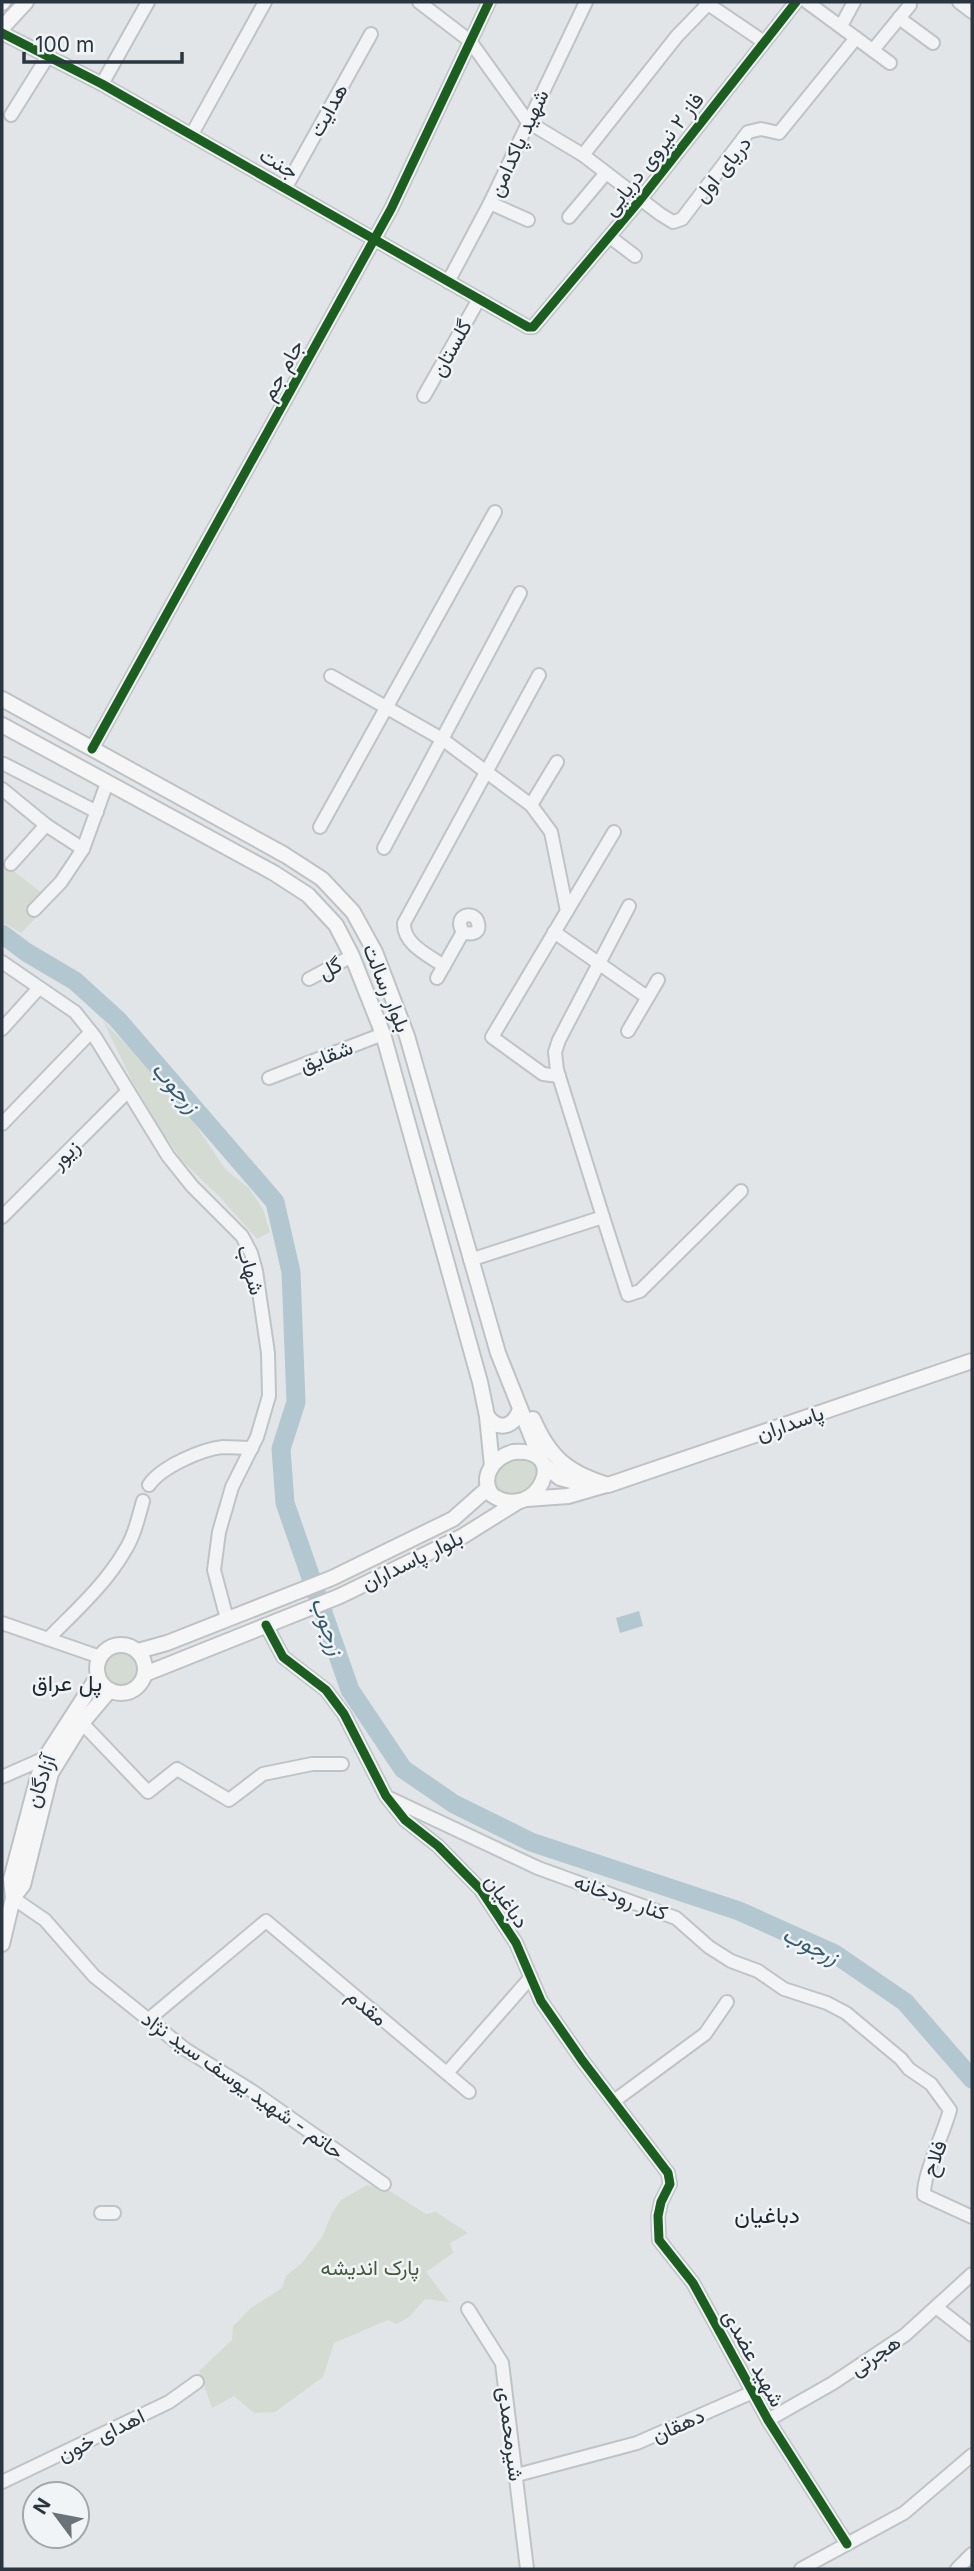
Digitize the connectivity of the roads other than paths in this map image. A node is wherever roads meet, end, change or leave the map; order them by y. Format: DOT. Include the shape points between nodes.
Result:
graph roads {
  1 [pos="26,2"];
  2 [pos="148,2"];
  3 [pos="265,2"];
  4 [pos="419,2"];
  5 [pos="489,2"];
  6 [pos="586,2"];
  7 [pos="796,2"];
  8 [pos="807,2"];
  9 [pos="854,2"];
  10 [pos="959,2"];
  11 [pos="708,3"];
  12 [pos="909,5"];
  13 [pos="972,12"];
  14 [pos="899,18"];
  15 [pos="841,26"];
  16 [pos="2,28"];
  17 [pos="2,33"];
  18 [pos="371,34"];
  19 [pos="856,38"];
  20 [pos="470,41"];
  21 [pos="764,42"];
  22 [pos="933,43"];
  23 [pos="873,50"];
  24 [pos="48,56"];
  25 [pos="890,63"];
  26 [pos="102,84"];
  27 [pos="11,115"];
  28 [pos="528,122"];
  29 [pos="192,134"];
  30 [pos="583,155"];
  31 [pos="606,173"];
  32 [pos="286,187"];
  33 [pos="640,200"];
  34 [pos="490,202"];
  35 [pos="569,218"];
  36 [pos="528,220"];
  37 [pos="610,237"];
  38 [pos="373,240"];
  39 [pos="635,256"];
  40 [pos="448,282"];
  41 [pos="479,299"];
  42 [pos="535,327"];
  43 [pos="424,396"];
  44 [pos="495,512"];
  45 [pos="520,593"];
  46 [pos="539,675"];
  47 [pos="331,676"];
  48 [pos="2,699"];
  49 [pos="386,706"];
  50 [pos="2,725"];
  51 [pos="442,739"];
  52 [pos="92,749"];
  53 [pos="557,761"];
  54 [pos="4,764"];
  55 [pos="487,772"];
  56 [pos="107,783"];
  57 [pos="2,789"];
  58 [pos="531,805"];
  59 [pos="97,812"];
  60 [pos="46,825"];
  61 [pos="320,827"];
  62 [pos="614,832"];
  63 [pos="384,848"];
  64 [pos="83,849"];
  65 [pos="11,864"];
  66 [pos="629,906"];
  67 [pos="34,910"];
  68 [pos="567,911"];
  69 [pos="463,932"];
  70 [pos="554,932"];
  71 [pos="352,956"];
  72 [pos="2,962"];
  73 [pos="599,963"];
  74 [pos="444,966"];
  75 [pos="437,978"];
  76 [pos="309,979"];
  77 [pos="658,980"];
  78 [pos="39,988"];
  79 [pos="647,997"];
  80 [pos="2,1029"];
  81 [pos="628,1031"];
  82 [pos="91,1032"];
  83 [pos="383,1034"];
  84 [pos="559,1076"];
  85 [pos="269,1078"];
  86 [pos="128,1091"];
  87 [pos="2,1124"];
  88 [pos="741,1191"];
  89 [pos="2,1217"];
  90 [pos="603,1217"];
  91 [pos="470,1260"];
  92 [pos="498,1353"];
  93 [pos="972,1362"];
  94 [pos="520,1409"];
  95 [pos="487,1416"];
  96 [pos="252,1448"];
  97 [pos="542,1462"];
  98 [pos="492,1466"];
  99 [pos="149,1485"];
  100 [pos="608,1485"];
  101 [pos="488,1488"];
  102 [pos="522,1500"];
  103 [pos="143,1501"];
  104 [pos="227,1619"];
  105 [pos="2,1623"];
  106 [pos="266,1625"];
  107 [pos="48,1639"];
  108 [pos="138,1651"];
  109 [pos="100,1657"];
  110 [pos="145,1674"];
  111 [pos="98,1676"];
  112 [pos="110,1690"];
  113 [pos="82,1723"];
  114 [pos="45,1758"];
  115 [pos="342,1764"];
  116 [pos="19,1771"];
  117 [pos="2,1777"];
  118 [pos="38,1777"];
  119 [pos="386,1796"];
  120 [pos="13,1898"];
  121 [pos="2,1944"];
  122 [pos="531,1976"];
  123 [pos="727,2002"];
  124 [pos="149,2019"];
  125 [pos="447,2073"];
  126 [pos="468,2092"];
  127 [pos="614,2101"];
  128 [pos="950,2110"];
  129 [pos="384,2184"];
  130 [pos="670,2185"];
  131 [pos="972,2217"];
  132 [pos="972,2274"];
  133 [pos="936,2307"];
  134 [pos="468,2309"];
  135 [pos="972,2336"];
  136 [pos="197,2382"];
  137 [pos="753,2392"];
  138 [pos="768,2420"];
  139 [pos="972,2455"];
  140 [pos="517,2475"];
  141 [pos="2,2482"];
  142 [pos="847,2544"];
  143 [pos="972,2554"];
  144 [pos="527,2569"];
  145 [pos="801,2569"];
  146 [pos="957,2569"];
  1 -- 16 [label="main road"];
  2 -- 26 [label="street"];
  3 -- 29 [label="street"];
  4 -- 20 [label="street"];
  5 -- 20 [label="street, جام جم"];
  6 -- 28 [label="street, شهید پاکدامن"];
  7 -- 21 [label="street, فاز ۲ نیروی دریایی"];
  8 -- 15 [label="street"];
  9 -- 15 [label="street"];
  10 -- 13 [label="street"];
  11 -- 21 [label="street"];
  11 -- 30 [label="street"];
  12 -- 14 [label="street"];
  14 -- 22 [label="street"];
  14 -- 23 [label="street"];
  15 -- 19 [label="street"];
  17 -- 24 [label="street, جنت"];
  18 -- 32 [label="street, هدایت"];
  19 -- 23 [label="street"];
  19 -- 33 [label="street, دریای اول" via="779,133 748,132 682,219 673,222"];
  20 -- 28 [label="street"];
  20 -- 38 [label="street, جام جم"];
  21 -- 33 [label="street, فاز ۲ نیروی دریایی"];
  23 -- 25 [label="street"];
  24 -- 26 [label="street, جنت"];
  24 -- 27 [label="street"];
  26 -- 29 [label="street, جنت"];
  28 -- 30 [label="street"];
  28 -- 34 [label="street, شهید پاکدامن"];
  29 -- 32 [label="street, جنت"];
  30 -- 31 [label="street"];
  31 -- 33 [label="street"];
  31 -- 35 [label="street"];
  32 -- 38 [label="street, جنت"];
  33 -- 37 [label="street, فاز ۲ نیروی دریایی"];
  34 -- 36 [label="street"];
  34 -- 40 [label="street, شهید پاکدامن"];
  37 -- 39 [label="street"];
  37 -- 42 [label="street, فاز ۲ نیروی دریایی"];
  38 -- 40 [label="street, جنت"];
  38 -- 52 [label="street, جام جم"];
  40 -- 41 [label="street, جنت"];
  41 -- 42 [label="street, جنت"];
  41 -- 43 [label="street, گلستان"];
  44 -- 49 [label="street"];
  45 -- 51 [label="street"];
  46 -- 55 [label="street"];
  47 -- 49 [label="street"];
  48 -- 52 [label="main road, بلوار رسالت"];
  49 -- 51 [label="street"];
  49 -- 61 [label="street"];
  50 -- 56 [label="main road, بلوار رسالت"];
  51 -- 55 [label="street"];
  51 -- 63 [label="street"];
  52 -- 91 [label="main road, بلوار رسالت" via="285,855 322,879 353,912 375,952 407,1036"];
  53 -- 58 [label="street"];
  54 -- 59 [label="street"];
  55 -- 58 [label="street"];
  55 -- 74 [label="street" via="404,923 409,941"];
  56 -- 59 [label="street"];
  56 -- 71 [label="main road, بلوار رسالت" via="308,895 336,925"];
  57 -- 60 [label="street"];
  58 -- 68 [label="street" via="551,832"];
  59 -- 64 [label="street"];
  60 -- 64 [label="street"];
  60 -- 65 [label="street"];
  62 -- 68 [label="street"];
  64 -- 67 [label="street" via="61,882"];
  66 -- 73 [label="street"];
  68 -- 70 [label="street"];
  69 -- 74 [label="street"];
  70 -- 73 [label="street"];
  70 -- 84 [label="street" via="492,1037 543,1074"];
  71 -- 76 [label="street, گل"];
  71 -- 83 [label="main road, بلوار رسالت"];
  72 -- 78 [label="street, شهاب"];
  73 -- 79 [label="street"];
  73 -- 84 [label="street" via="557,1046"];
  74 -- 75 [label="street"];
  77 -- 79 [label="street"];
  78 -- 80 [label="street"];
  78 -- 82 [label="street, شهاب" via="75,1012"];
  79 -- 81 [label="street"];
  82 -- 86 [label="street, شهاب"];
  82 -- 87 [label="street"];
  83 -- 85 [label="street, شقایق"];
  83 -- 95 [label="main road, بلوار رسالت"];
  84 -- 90 [label="street"];
  86 -- 89 [label="street, زیور"];
  86 -- 96 [label="street, شهاب" via="168,1156 242,1236 251,1253 268,1353 269,1396"];
  88 -- 90 [label="street" via="640,1291 628,1295"];
  90 -- 91 [label="street"];
  91 -- 92 [label="main road, بلوار رسالت"];
  92 -- 94 [label="main road, بلوار رسالت"];
  92 -- 100 [label="main road" via="513,1370 536,1426 558,1460 574,1472"];
  93 -- 100 [label="main road, پاسداران"];
  94 -- 95 [label="main road" via="510,1425 501,1427"];
  94 -- 97 [label="main road, بلوار رسالت"];
  95 -- 98 [label="main road, بلوار رسالت"];
  96 -- 99 [label="street" via="220,1447 194,1455 156,1475"];
  96 -- 104 [label="street, شهاب" via="219,1532 214,1570"];
  97 -- 98 [label="main road" via="526,1452 513,1452"];
  97 -- 100 [label="main road" via="560,1478 583,1486"];
  97 -- 102 [label="main road" via="544,1480"];
  98 -- 101 [label="main road"];
  100 -- 102 [label="main road, پاسداران" via="568,1496"];
  101 -- 102 [label="main road" via="499,1499"];
  101 -- 104 [label="main road, بلوار پاسداران" via="453,1519 332,1578"];
  102 -- 106 [label="main road, بلوار پاسداران" via="463,1536 340,1596"];
  103 -- 107 [label="street" via="124,1553"];
  104 -- 108 [label="main road, بلوار پاسداران"];
  105 -- 107 [label="street"];
  106 -- 110 [label="main road, بلوار پاسداران"];
  106 -- 119 [label="street, دباغیان" via="283,1657 326,1690 344,1714"];
  107 -- 109 [label="street"];
  108 -- 109 [label="main road" via="114,1645"];
  108 -- 110 [label="main road"];
  109 -- 111 [label="main road"];
  110 -- 112 [label="main road" via="139,1686 128,1692"];
  111 -- 112 [label="main road"];
  111 -- 114 [label="main road, آزادگان"];
  112 -- 113 [label="main road, آزادگان"];
  113 -- 115 [label="street" via="148,1793 177,1769 229,1800 263,1774 312,1764"];
  113 -- 120 [label="main road, آزادگان" via="51,1773 23,1885"];
  114 -- 116 [label="street"];
  114 -- 118 [label="main road, آزادگان"];
  116 -- 117 [label="street"];
  116 -- 118 [label="street" via="32,1770"];
  118 -- 120 [label="main road, آزادگان" via="11,1879"];
  119 -- 122 [label="street, دباغیان" via="405,1820 481,1890 516,1943"];
  119 -- 128 [label="street, کنار رودخانه" via="538,1868 676,1917 731,1961 758,1971 784,1989 846,2013 931,2084"];
  120 -- 121 [label="main road, آزادگان"];
  120 -- 124 [label="street, حاتم - شهید یوسف سید نژاد" via="45,1920 94,1976"];
  122 -- 125 [label="street"];
  122 -- 127 [label="street, دباغیان" via="541,2001"];
  123 -- 127 [label="street" via="705,2034"];
  124 -- 125 [label="street, مقدم" via="266,1921"];
  124 -- 129 [label="street, حاتم - شهید یوسف سید نژاد" via="185,2049"];
  125 -- 126 [label="street, مقدم"];
  127 -- 130 [label="street, دباغیان" via="659,2158"];
  128 -- 131 [label="street, فلاح" via="923,2184 925,2195"];
  130 -- 137 [label="street, شهید عضدی" via="658,2216 659,2240 693,2283"];
  132 -- 133 [label="street, هجرتی"];
  133 -- 135 [label="street"];
  133 -- 138 [label="street, هجرتی" via="833,2383"];
  134 -- 140 [label="street, شیرمحمدی" via="502,2363"];
  136 -- 141 [label="street, اهدای خون" via="169,2402"];
  137 -- 138 [label="street, شهید عضدی"];
  137 -- 140 [label="street, دهقان" via="637,2443"];
  138 -- 142 [label="street, شهید عضدی"];
  139 -- 142 [label="street" via="904,2513"];
  140 -- 144 [label="street, شیرمحمدی"];
  142 -- 145 [label="street"];
  143 -- 146 [label="street"];
}
